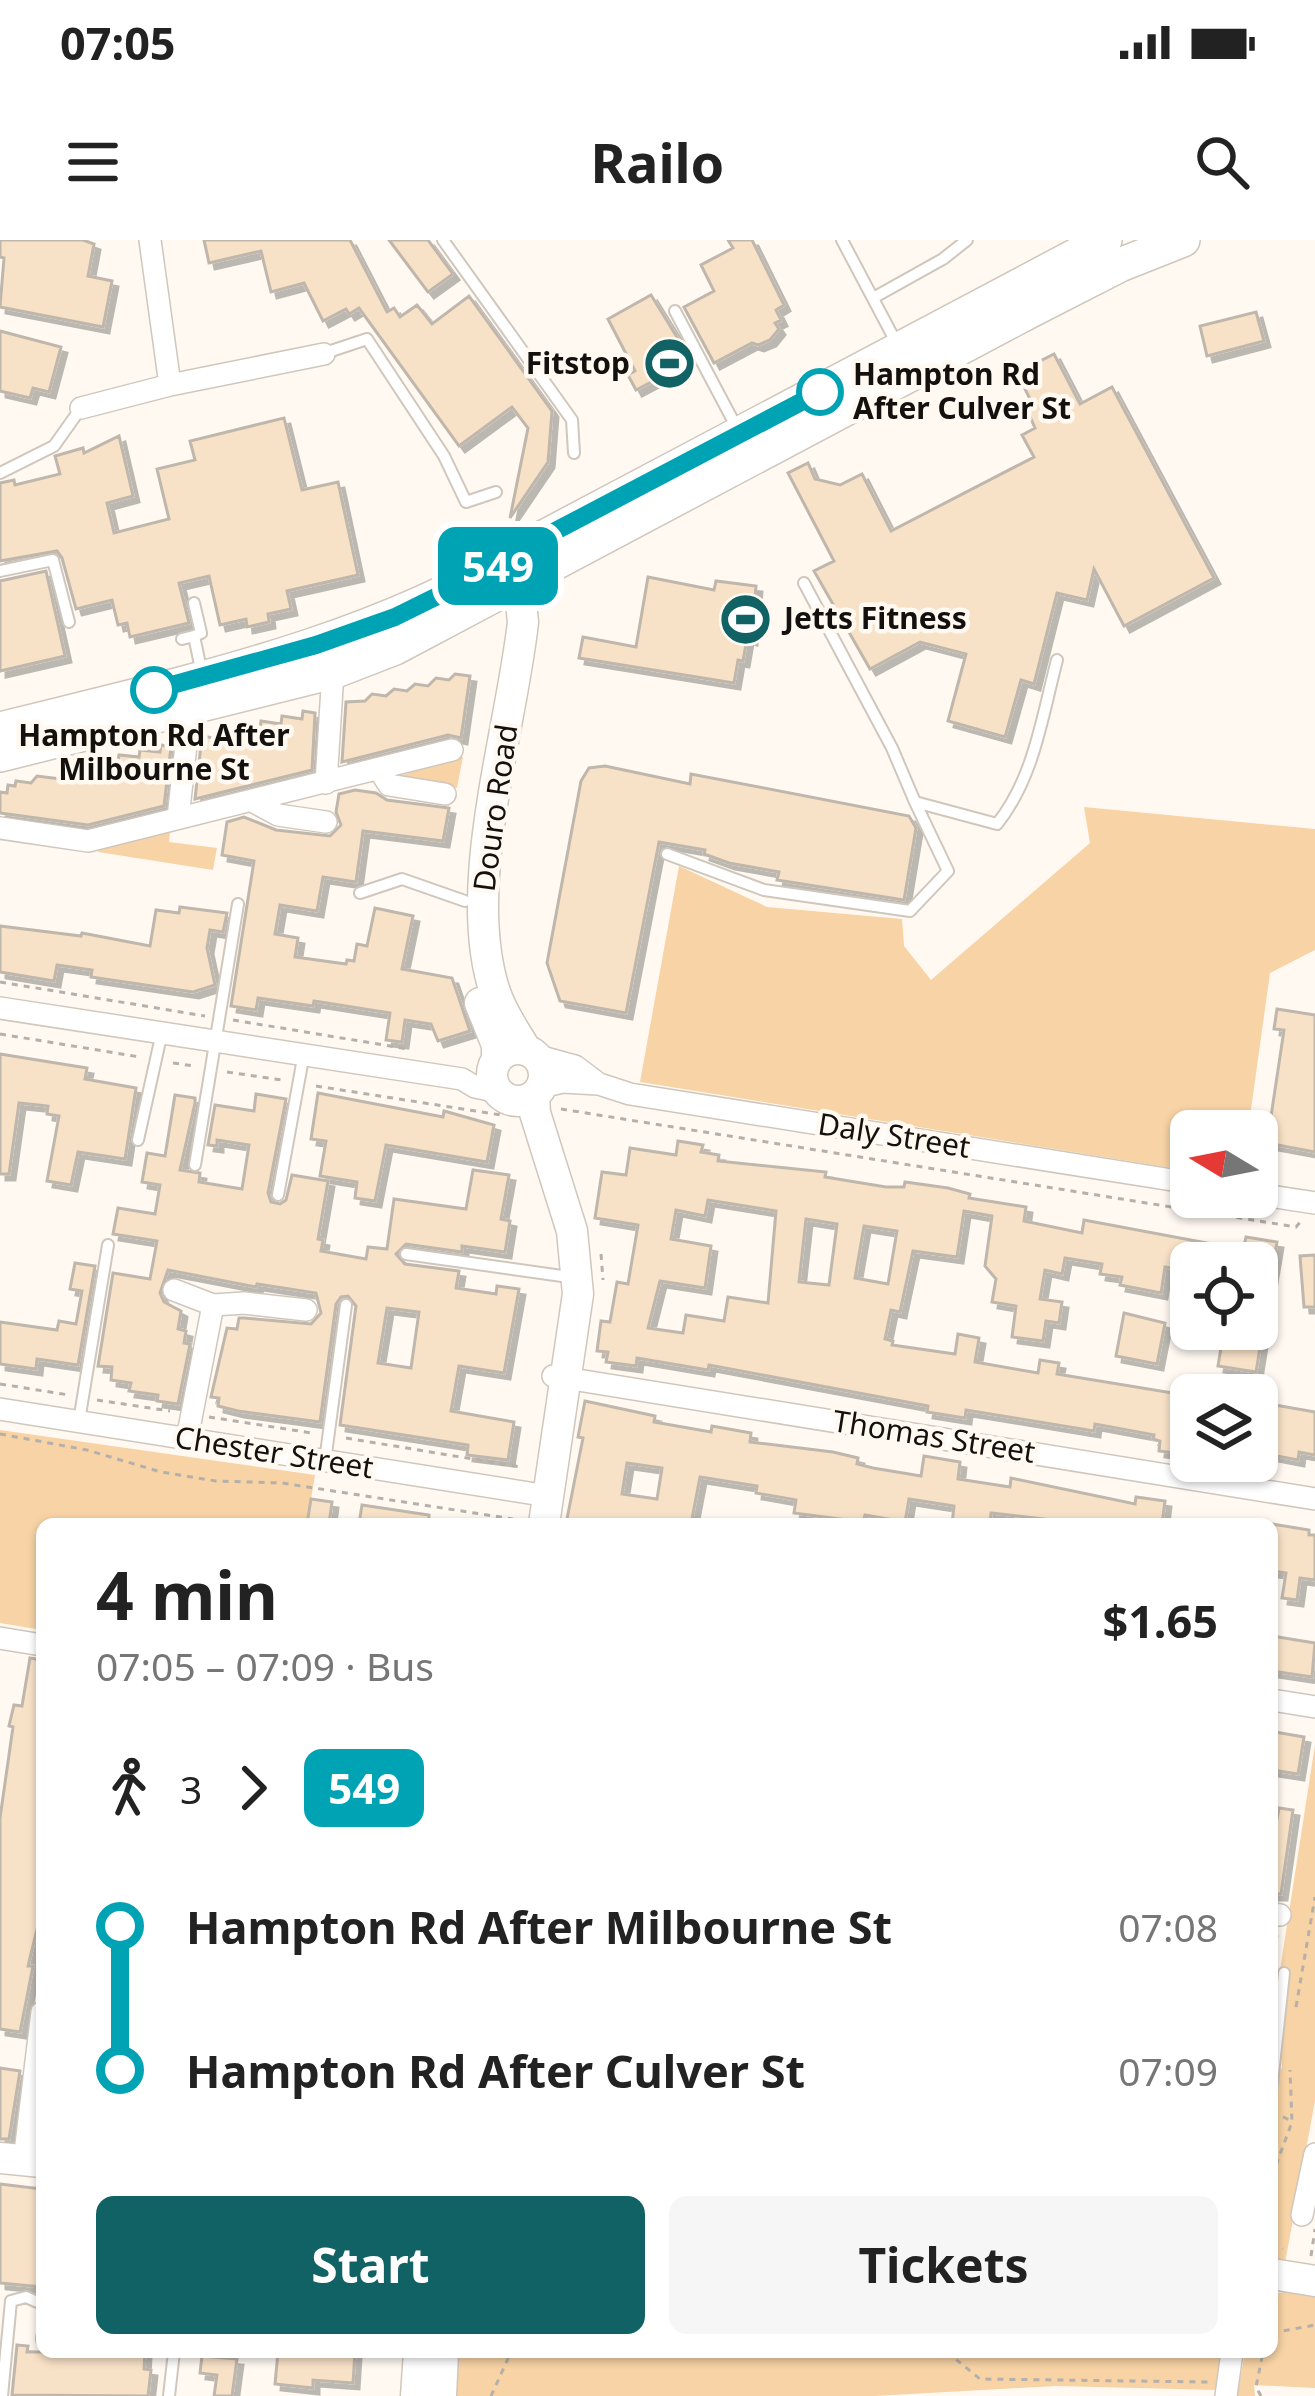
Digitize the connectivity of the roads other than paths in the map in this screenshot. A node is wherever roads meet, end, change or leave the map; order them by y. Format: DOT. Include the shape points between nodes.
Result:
graph roads {
  1 [pos="150,240"];
  2 [pos="443,240"];
  3 [pos="842,240"];
  4 [pos="967,240"];
  5 [pos="1105,240"];
  6 [pos="1183,240"];
  7 [pos="1069,262"];
  8 [pos="873,298"];
  9 [pos="675,311"];
  10 [pos="323,354"];
  11 [pos="906,361"];
  12 [pos="170,385"];
  13 [pos="81,408"];
  14 [pos="740,434"];
  15 [pos="574,453"];
  16 [pos="0,473"];
  17 [pos="496,492"];
  18 [pos="0,572"];
  19 [pos="502,578"];
  20 [pos="805,583"];
  21 [pos="194,603"];
  22 [pos="68,622"];
  23 [pos="1057,660"];
  24 [pos="333,672"];
  25 [pos="196,693"];
  26 [pos="0,729"];
  27 [pos="452,750"];
  28 [pos="0,755"];
  29 [pos="380,771"];
  30 [pos="326,783"];
  31 [pos="445,794"];
  32 [pos="252,801"];
  33 [pos="915,802"];
  34 [pos="178,818"];
  35 [pos="326,822"];
  36 [pos="0,827"];
  37 [pos="667,854"];
  38 [pos="360,893"];
  39 [pos="465,902"];
  40 [pos="238,904"];
  41 [pos="0,1008"];
  42 [pos="162,1032"];
  43 [pos="214,1040"];
  44 [pos="304,1053"];
  45 [pos="519,1083"];
  46 [pos="599,1084"];
  47 [pos="138,1140"];
  48 [pos="195,1165"];
  49 [pos="1170,1180"];
  50 [pos="278,1195"];
  51 [pos="1278,1200"];
  52 [pos="1310,1210"];
  53 [pos="108,1245"];
  54 [pos="406,1255"];
  55 [pos="562,1276"];
  56 [pos="175,1290"];
  57 [pos="213,1305"];
  58 [pos="346,1305"];
  59 [pos="306,1310"];
  60 [pos="559,1377"];
  61 [pos="0,1409"];
  62 [pos="79,1421"];
  63 [pos="187,1439"];
  64 [pos="325,1461"];
  65 [pos="1315,1499"];
  66 [pos="532,1504"];
  67 [pos="0,1638"];
  68 [pos="36,1644"];
  69 [pos="1278,1701"];
  70 [pos="1315,1707"];
  71 [pos="1284,1973"];
  72 [pos="1278,2028"];
  73 [pos="36,2055"];
  74 [pos="22,2154"];
  75 [pos="1315,2154"];
  76 [pos="1309,2221"];
  77 [pos="36,2301"];
  78 [pos="173,2358"];
  79 [pos="419,2358"];
  80 [pos="443,2358"];
  81 [pos="1231,2358"];
  82 [pos="1227,2389"];
  83 [pos="2,2396"];
  84 [pos="169,2396"];
  85 [pos="416,2396"];
  86 [pos="441,2396"];
  1 -- 12 [label="street"];
  2 -- 15 [label="lane" via="572,420"];
  3 -- 8 [label="lane"];
  4 -- 8 [label="lane"];
  5 -- 7 [label="main road"];
  6 -- 7 [label="main road"];
  7 -- 11 [label="main road"];
  8 -- 11 [label="lane"];
  9 -- 14 [label="lane"];
  10 -- 12 [label="street"];
  10 -- 17 [label="lane" via="367,339 466,502"];
  11 -- 14 [label="main road"];
  11 -- 19 [label="main road"];
  12 -- 13 [label="street"];
  13 -- 16 [label="lane" via="55,446"];
  14 -- 19 [label="main road" via="560,528"];
  18 -- 22 [label="lane" via="53,560"];
  19 -- 24 [label="main road" via="395,648"];
  19 -- 25 [label="main road"];
  19 -- 39 [label="street, Douro Road" via="503,655"];
  19 -- 45 [label="street, Douro Road" via="521,642 482,915"];
  20 -- 33 [label="lane"];
  21 -- 25 [label="lane" via="201,633 188,638"];
  23 -- 33 [label="lane" via="1026,777 997,824"];
  24 -- 25 [label="main road"];
  24 -- 30 [label="street"];
  25 -- 26 [label="main road"];
  25 -- 28 [label="main road"];
  25 -- 34 [label="street"];
  27 -- 29 [label="street"];
  29 -- 30 [label="street"];
  29 -- 31 [label="street" via="389,785"];
  30 -- 32 [label="street"];
  32 -- 34 [label="street"];
  32 -- 35 [label="street" via="278,815"];
  33 -- 37 [label="lane" via="948,871 910,911 764,890"];
  34 -- 36 [label="street" via="88,841"];
  38 -- 39 [label="lane" via="402,879"];
  39 -- 45 [label="street, Douro Road" via="471,973"];
  40 -- 43 [label="lane"];
  41 -- 42 [label="street, Daly Street"];
  42 -- 43 [label="street, Daly Street"];
  42 -- 47 [label="lane"];
  43 -- 44 [label="street, Daly Street"];
  43 -- 48 [label="lane"];
  44 -- 45 [label="street, Daly Street"];
  44 -- 50 [label="lane"];
  45 -- 46 [label="street, Daly Street"];
  45 -- 46 [label="street, Daly Street" via="575,1066"];
  45 -- 55 [label="street, Douro Road"];
  45 -- 60 [label="street, Douro Road" via="535,1113 577,1266"];
  46 -- 49 [label="street, Daly Street"];
  51 -- 52 [label="street"];
  53 -- 62 [label="lane"];
  54 -- 55 [label="lane"];
  55 -- 60 [label="street, Douro Road"];
  56 -- 57 [label="street"];
  57 -- 59 [label="street"];
  57 -- 63 [label="street"];
  58 -- 64 [label="lane"];
  60 -- 65 [label="street, Thomas Street"];
  60 -- 66 [label="street, Douro Road"];
  61 -- 62 [label="street, Chester Street"];
  62 -- 63 [label="street, Chester Street"];
  63 -- 64 [label="street, Chester Street"];
  64 -- 66 [label="street, Chester Street"];
  67 -- 68 [label="street"];
  69 -- 70 [label="street"];
  71 -- 72 [label="lane"];
  73 -- 74 [label="street"];
  75 -- 76 [label="street"];
  77 -- 83 [label="lane" via="11,2301"];
  78 -- 84 [label="lane"];
  79 -- 85 [label="street"];
  80 -- 86 [label="street"];
  81 -- 82 [label="street"];
}
